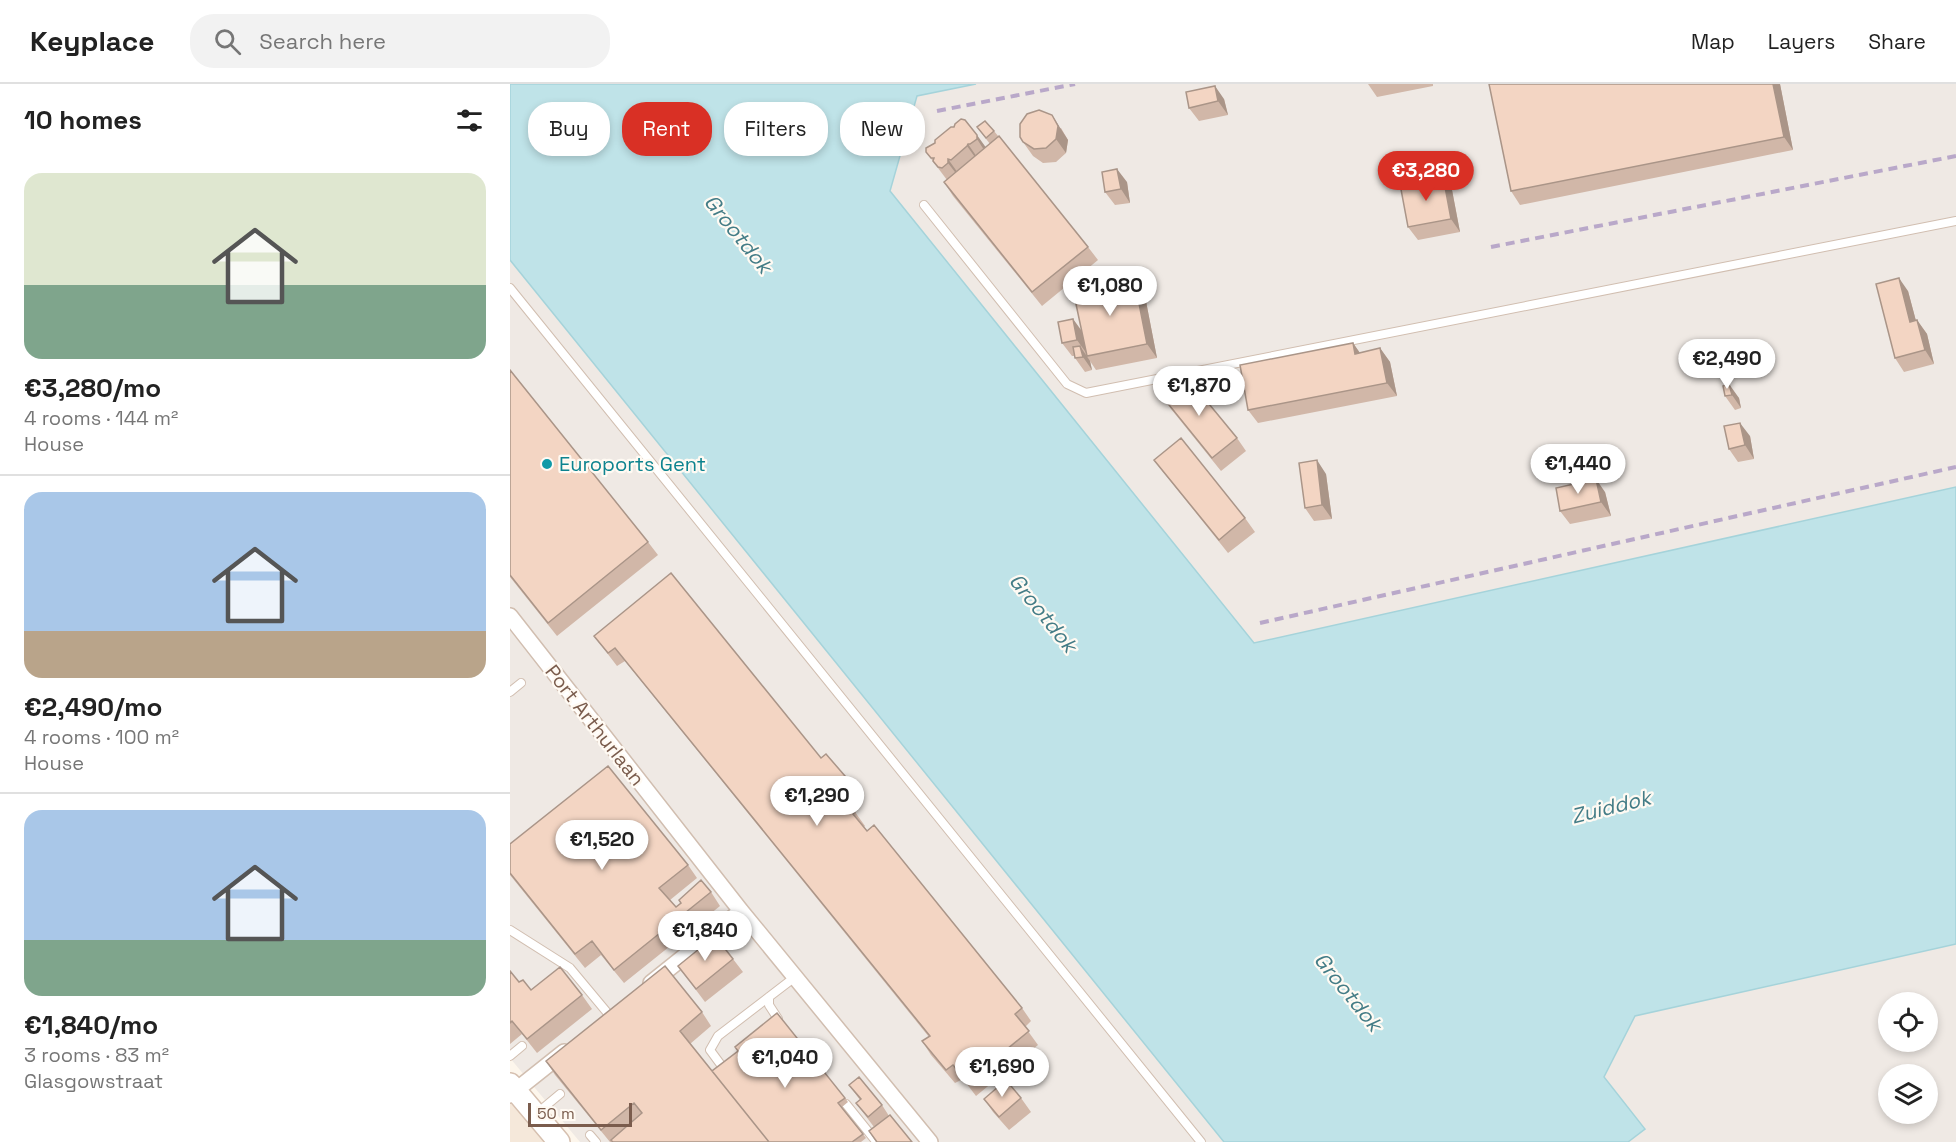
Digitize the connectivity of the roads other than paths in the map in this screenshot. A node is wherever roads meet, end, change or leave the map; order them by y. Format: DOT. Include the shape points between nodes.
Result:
graph roads {
  1 [pos="924,205"];
  2 [pos="1956,221"];
  3 [pos="510,288"];
  4 [pos="510,616"];
  5 [pos="521,683"];
  6 [pos="510,692"];
  7 [pos="741,911"];
  8 [pos="510,930"];
  9 [pos="795,977"];
  10 [pos="638,993"];
  11 [pos="769,997"];
  12 [pos="610,1015"];
  13 [pos="778,1019"];
  14 [pos="575,1044"];
  15 [pos="522,1046"];
  16 [pos="510,1056"];
  17 [pos="724,1068"];
  18 [pos="512,1090"];
  19 [pos="560,1094"];
  20 [pos="846,1104"];
  21 [pos="536,1114"];
  22 [pos="883,1134"];
  23 [pos="873,1141"];
  24 [pos="559,1142"];
  25 [pos="930,1142"];
  26 [pos="1202,1142"];
  1 -- 2 [label="lane" via="1067,384 1086,393"];
  3 -- 26 [label="lane"];
  4 -- 7 [label="street, Port Arthurlaan" via="709,879"];
  5 -- 6 [label="lane"];
  7 -- 9 [label="street, Port Arthurlaan"];
  7 -- 10 [label="street"];
  8 -- 12 [label="lane" via="570,968"];
  9 -- 11 [label="lane"];
  9 -- 25 [label="street, Port Arthurlaan" via="903,1117"];
  11 -- 13 [label="lane"];
  11 -- 17 [label="lane" via="718,1036 710,1050"];
  14 -- 18 [label="street"];
  15 -- 16 [label="lane"];
  18 -- 21 [label="main road"];
  19 -- 21 [label="lane"];
  20 -- 23 [label="lane"];
  21 -- 24 [label="main road"];
  22 -- 23 [label="lane"];
}
